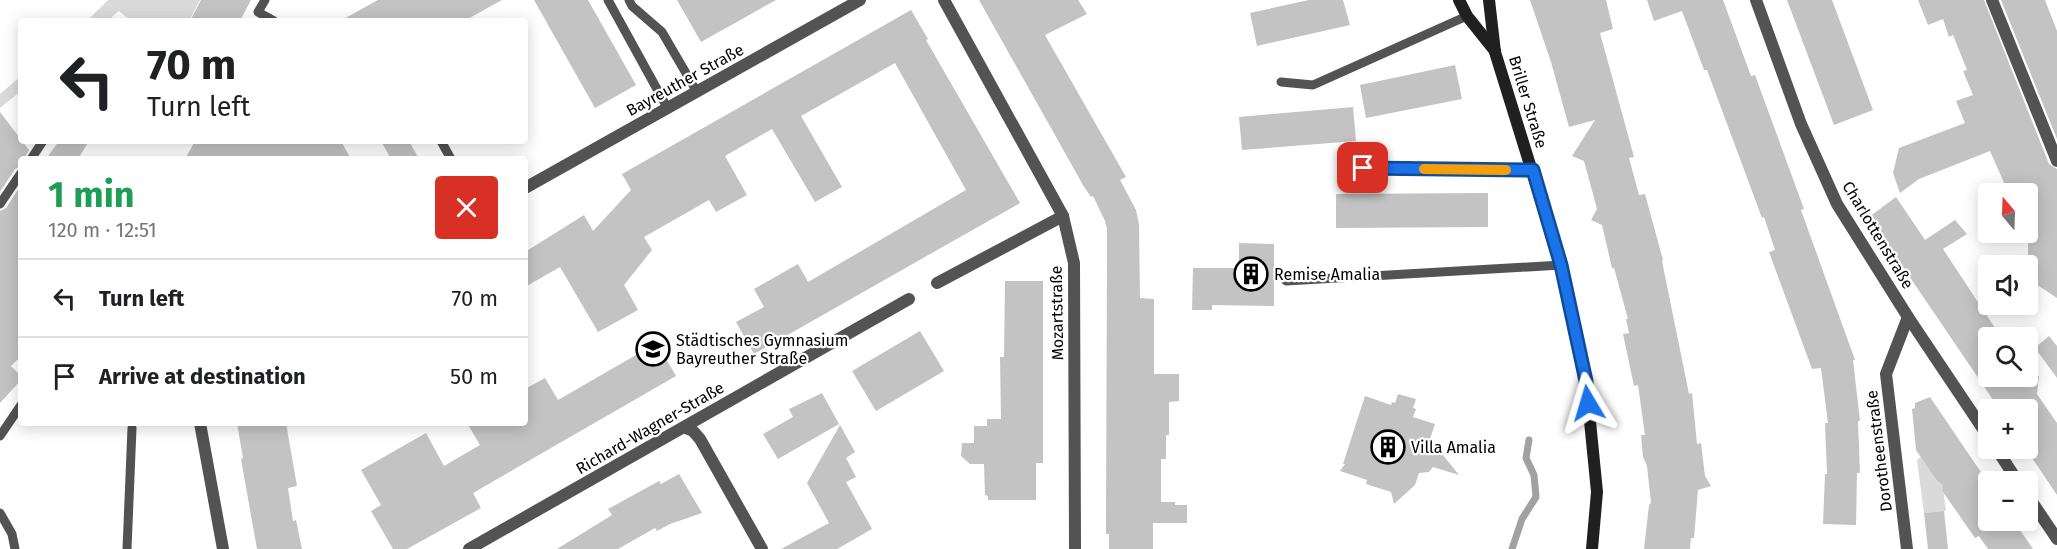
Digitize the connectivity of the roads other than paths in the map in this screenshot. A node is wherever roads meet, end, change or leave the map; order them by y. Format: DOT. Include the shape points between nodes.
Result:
graph roads {
  1 [pos="265,0"];
  2 [pos="608,0"];
  3 [pos="629,0"];
  4 [pos="860,0"];
  5 [pos="944,0"];
  6 [pos="1459,0"];
  7 [pos="1490,0"];
  8 [pos="1756,0"];
  9 [pos="1992,0"];
  10 [pos="1467,16"];
  11 [pos="269,18"];
  12 [pos="1495,52"];
  13 [pos="1281,82"];
  14 [pos="697,92"];
  15 [pos="668,108"];
  16 [pos="2057,161"];
  17 [pos="1363,168"];
  18 [pos="1533,170"];
  19 [pos="18,177"];
  20 [pos="528,186"];
  21 [pos="0,204"];
  22 [pos="1063,216"];
  23 [pos="1561,265"];
  24 [pos="1286,281"];
  25 [pos="937,283"];
  26 [pos="909,299"];
  27 [pos="1908,318"];
  28 [pos="18,409"];
  29 [pos="1978,422"];
  30 [pos="201,426"];
  31 [pos="132,428"];
  32 [pos="684,428"];
  33 [pos="0,436"];
  34 [pos="2038,511"];
  35 [pos="0,513"];
  36 [pos="2057,539"];
  37 [pos="15,549"];
  38 [pos="128,549"];
  39 [pos="223,549"];
  40 [pos="469,549"];
  41 [pos="762,549"];
  42 [pos="1075,549"];
  43 [pos="1592,549"];
  44 [pos="1907,549"];
  1 -- 11 [label="lane" via="258,12"];
  2 -- 15 [label="lane"];
  3 -- 14 [label="lane" via="662,32"];
  4 -- 14 [label="street, Bayreuther Straße"];
  5 -- 22 [label="street, Mozartstraße"];
  6 -- 10 [label="main road, Briller Straße"];
  7 -- 12 [label="main road, Briller Straße"];
  8 -- 27 [label="street, Charlottenstraße" via="1801,124 1837,204"];
  9 -- 16 [label="street"];
  10 -- 12 [label="main road, Briller Straße"];
  10 -- 13 [label="lane" via="1313,85"];
  12 -- 18 [label="main road, Briller Straße"];
  14 -- 15 [label="street, Bayreuther Straße"];
  15 -- 20 [label="street, Bayreuther Straße"];
  17 -- 18 [label="lane"];
  18 -- 23 [label="main road, Briller Straße"];
  19 -- 21 [label="lane"];
  22 -- 25 [label="street"];
  22 -- 42 [label="street, Mozartstraße" via="1074,263"];
  23 -- 24 [label="lane"];
  23 -- 43 [label="main road, Briller Straße" via="1586,381 1597,492"];
  26 -- 32 [label="street, Richard-Wagner-Straße"];
  27 -- 29 [label="street, Charlottenstraße"];
  27 -- 44 [label="street, Dorotheenstraße" via="1886,374"];
  28 -- 33 [label="lane"];
  30 -- 39 [label="street"];
  31 -- 38 [label="lane"];
  32 -- 40 [label="street, Richard-Wagner-Straße"];
  32 -- 41 [label="street" via="700,439"];
  34 -- 36 [label="street"];
  35 -- 37 [label="lane"];
}
